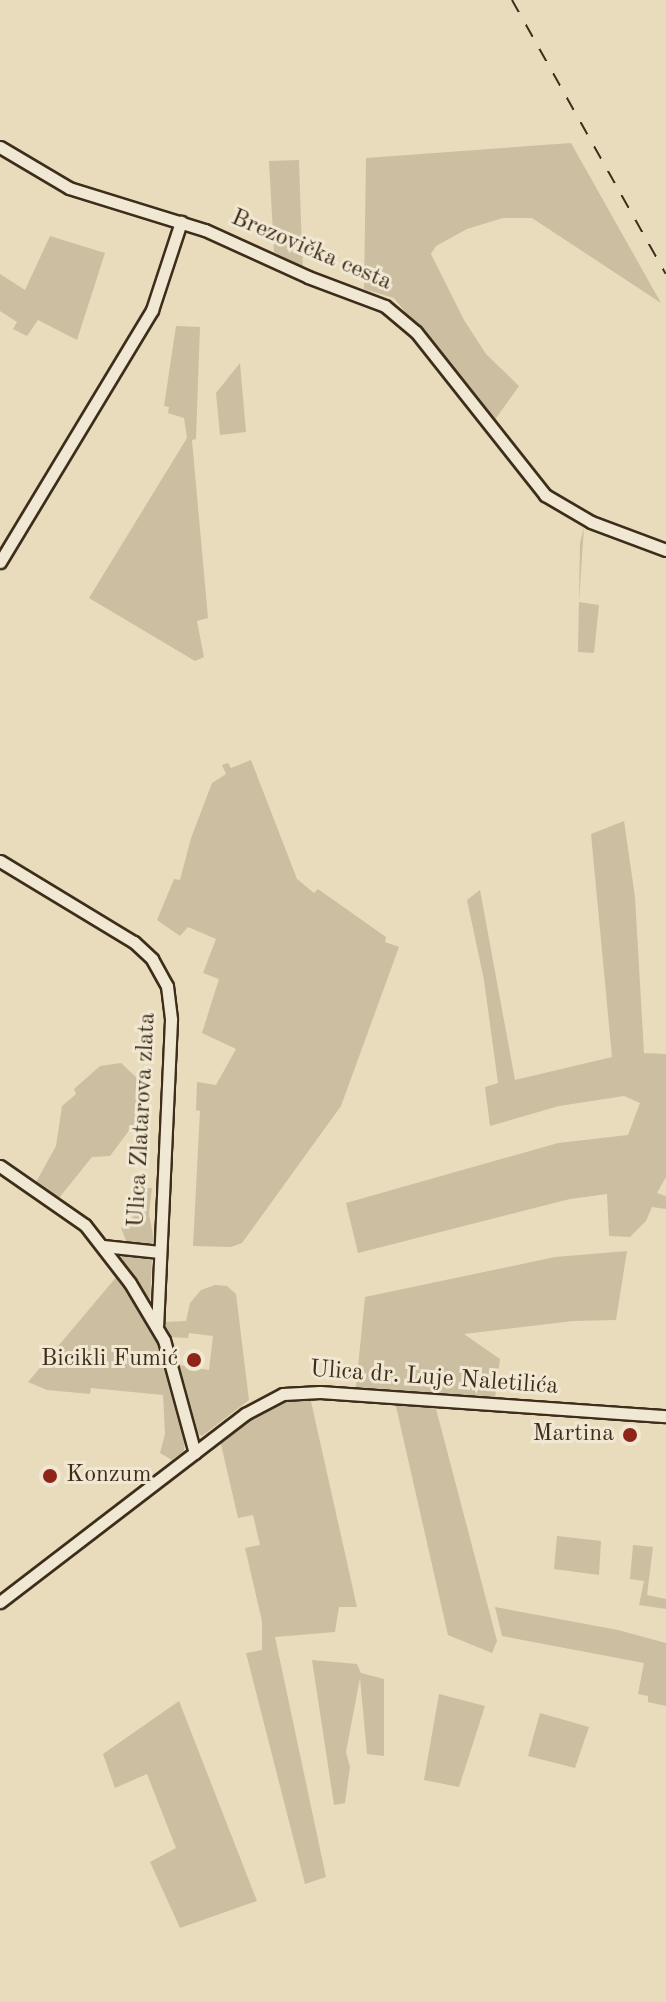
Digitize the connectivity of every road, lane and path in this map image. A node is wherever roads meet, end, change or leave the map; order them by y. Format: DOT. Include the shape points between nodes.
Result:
graph roads {
  1 [pos="0,147"];
  2 [pos="181,222"];
  3 [pos="666,550"];
  4 [pos="0,562"];
  5 [pos="0,861"];
  6 [pos="0,1166"];
  7 [pos="103,1246"];
  8 [pos="160,1252"];
  9 [pos="157,1325"];
  10 [pos="666,1416"];
  11 [pos="195,1453"];
  12 [pos="0,1602"];
  1 -- 2 [label="main road, Brezovička cesta" via="81,193"];
  2 -- 3 [label="main road, Brezovička cesta" via="395,312 545,495 579,517"];
  2 -- 4 [label="main road" via="152,310"];
  5 -- 8 [label="main road, Ulica Zlatarova zlata" via="134,942 152,959 167,986 171,1020"];
  6 -- 7 [label="main road" via="76,1217"];
  7 -- 8 [label="main road"];
  7 -- 9 [label="main road"];
  8 -- 9 [label="main road, Ulica Zlatarova zlata"];
  9 -- 11 [label="main road"];
  10 -- 11 [label="main road, Ulica dr. Luje Naletilića" via="294,1392 259,1404"];
  11 -- 12 [label="main road, Ulica dr. Luje Naletilića"];
}
